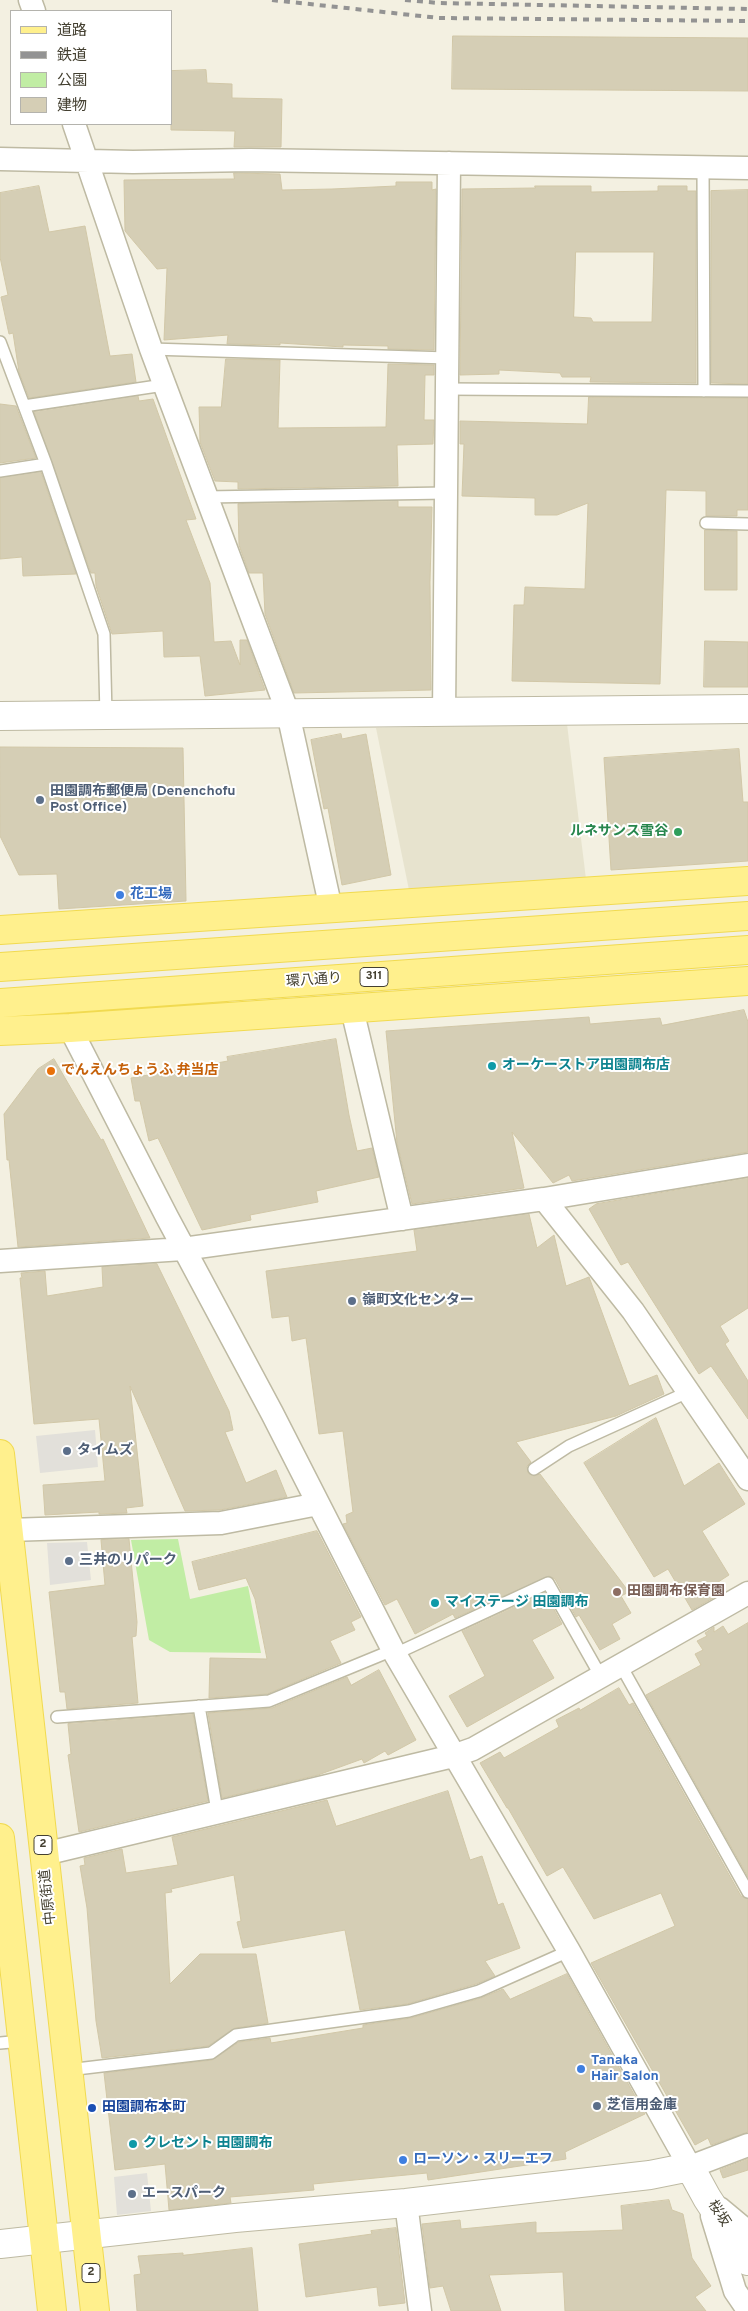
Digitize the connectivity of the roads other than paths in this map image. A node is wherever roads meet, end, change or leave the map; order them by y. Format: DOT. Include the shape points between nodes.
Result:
graph roads {
  1 [pos="74,125"];
  2 [pos="0,159"];
  3 [pos="88,161"];
  4 [pos="449,163"];
  5 [pos="703,168"];
  6 [pos="748,168"];
  7 [pos="0,342"];
  8 [pos="151,349"];
  9 [pos="448,358"];
  10 [pos="164,385"];
  11 [pos="447,389"];
  12 [pos="704,391"];
  13 [pos="748,391"];
  14 [pos="24,406"];
  15 [pos="46,464"];
  16 [pos="0,472"];
  17 [pos="446,493"];
  18 [pos="206,497"];
  19 [pos="706,523"];
  20 [pos="748,524"];
  21 [pos="748,709"];
  22 [pos="288,713"];
  23 [pos="444,713"];
  24 [pos="106,715"];
  25 [pos="0,716"];
  26 [pos="748,881"];
  27 [pos="331,909"];
  28 [pos="748,916"];
  29 [pos="0,930"];
  30 [pos="748,950"];
  31 [pos="0,967"];
  32 [pos="748,981"];
  33 [pos="0,1004"];
  34 [pos="352,1009"];
  35 [pos="70,1028"];
  36 [pos="0,1031"];
  37 [pos="748,1165"];
  38 [pos="544,1199"];
  39 [pos="402,1219"];
  40 [pos="183,1249"];
  41 [pos="0,1261"];
  42 [pos="688,1392"];
  43 [pos="0,1454"];
  44 [pos="534,1469"];
  45 [pos="748,1479"];
  46 [pos="318,1504"];
  47 [pos="9,1530"];
  48 [pos="748,1593"];
  49 [pos="394,1652"];
  50 [pos="620,1664"];
  51 [pos="600,1675"];
  52 [pos="199,1706"];
  53 [pos="57,1716"];
  54 [pos="452,1756"];
  55 [pos="218,1811"];
  56 [pos="1,1854"];
  57 [pos="44,1854"];
  58 [pos="748,1892"];
  59 [pos="569,1952"];
  60 [pos="11,2042"];
  61 [pos="68,2070"];
  62 [pos="748,2145"];
  63 [pos="690,2167"];
  64 [pos="707,2198"];
  65 [pos="406,2203"];
  66 [pos="748,2232"];
  67 [pos="87,2235"];
  68 [pos="44,2240"];
  69 [pos="0,2244"];
  70 [pos="748,2260"];
  71 [pos="748,2310"];
  72 [pos="52,2311"];
  73 [pos="95,2311"];
  74 [pos="420,2311"];
  1 -- 3 [label="street"];
  2 -- 3 [label="street"];
  3 -- 4 [label="street"];
  3 -- 8 [label="street"];
  4 -- 5 [label="street"];
  4 -- 9 [label="street"];
  5 -- 6 [label="street"];
  5 -- 12 [label="lane"];
  7 -- 14 [label="lane"];
  8 -- 9 [label="lane"];
  8 -- 10 [label="street"];
  9 -- 11 [label="street"];
  10 -- 14 [label="lane"];
  10 -- 18 [label="street"];
  11 -- 12 [label="lane"];
  11 -- 17 [label="street"];
  12 -- 13 [label="lane"];
  14 -- 15 [label="lane"];
  15 -- 16 [label="lane"];
  15 -- 24 [label="lane" via="104,634"];
  17 -- 18 [label="lane"];
  17 -- 23 [label="street"];
  18 -- 22 [label="street"];
  19 -- 20 [label="lane"];
  21 -- 23 [label="street"];
  22 -- 23 [label="street"];
  22 -- 24 [label="street"];
  22 -- 27 [label="street"];
  24 -- 25 [label="street"];
  26 -- 27 [label="main road"];
  27 -- 29 [label="main road"];
  28 -- 31 [label="main road"];
  30 -- 33 [label="main road, 環八通り / 311"];
  32 -- 34 [label="main road"];
  34 -- 35 [label="main road"];
  34 -- 39 [label="street"];
  35 -- 36 [label="main road"];
  35 -- 40 [label="street"];
  37 -- 38 [label="street"];
  38 -- 39 [label="street"];
  38 -- 42 [label="street" via="634,1311"];
  39 -- 40 [label="street"];
  40 -- 41 [label="street"];
  40 -- 46 [label="street"];
  42 -- 44 [label="lane" via="569,1446"];
  42 -- 45 [label="street"];
  43 -- 47 [label="main road, 中原街道 / 2"];
  46 -- 47 [label="street" via="222,1523"];
  46 -- 49 [label="street"];
  47 -- 57 [label="main road, 中原街道 / 2"];
  48 -- 50 [label="street"];
  49 -- 51 [label="lane" via="548,1583"];
  49 -- 52 [label="lane" via="269,1701"];
  49 -- 54 [label="street"];
  50 -- 51 [label="street"];
  50 -- 58 [label="lane"];
  51 -- 54 [label="street" via="473,1749"];
  52 -- 53 [label="lane"];
  52 -- 55 [label="lane"];
  54 -- 55 [label="street"];
  54 -- 59 [label="street"];
  55 -- 57 [label="street"];
  56 -- 60 [label="main road"];
  57 -- 61 [label="main road, 中原街道 / 2"];
  59 -- 61 [label="lane" via="479,1991 408,2011 236,2036 211,2053"];
  59 -- 63 [label="street"];
  60 -- 68 [label="main road"];
  61 -- 67 [label="main road, 中原街道 / 2"];
  62 -- 63 [label="street"];
  63 -- 64 [label="street, 桜坂"];
  63 -- 65 [label="street" via="650,2175"];
  64 -- 66 [label="street"];
  64 -- 70 [label="street, 桜坂"];
  64 -- 71 [label="street" via="735,2291"];
  65 -- 67 [label="street"];
  65 -- 74 [label="street"];
  67 -- 68 [label="street"];
  67 -- 73 [label="main road, 中原街道 / 2"];
  68 -- 69 [label="street"];
  68 -- 72 [label="main road"];
}
